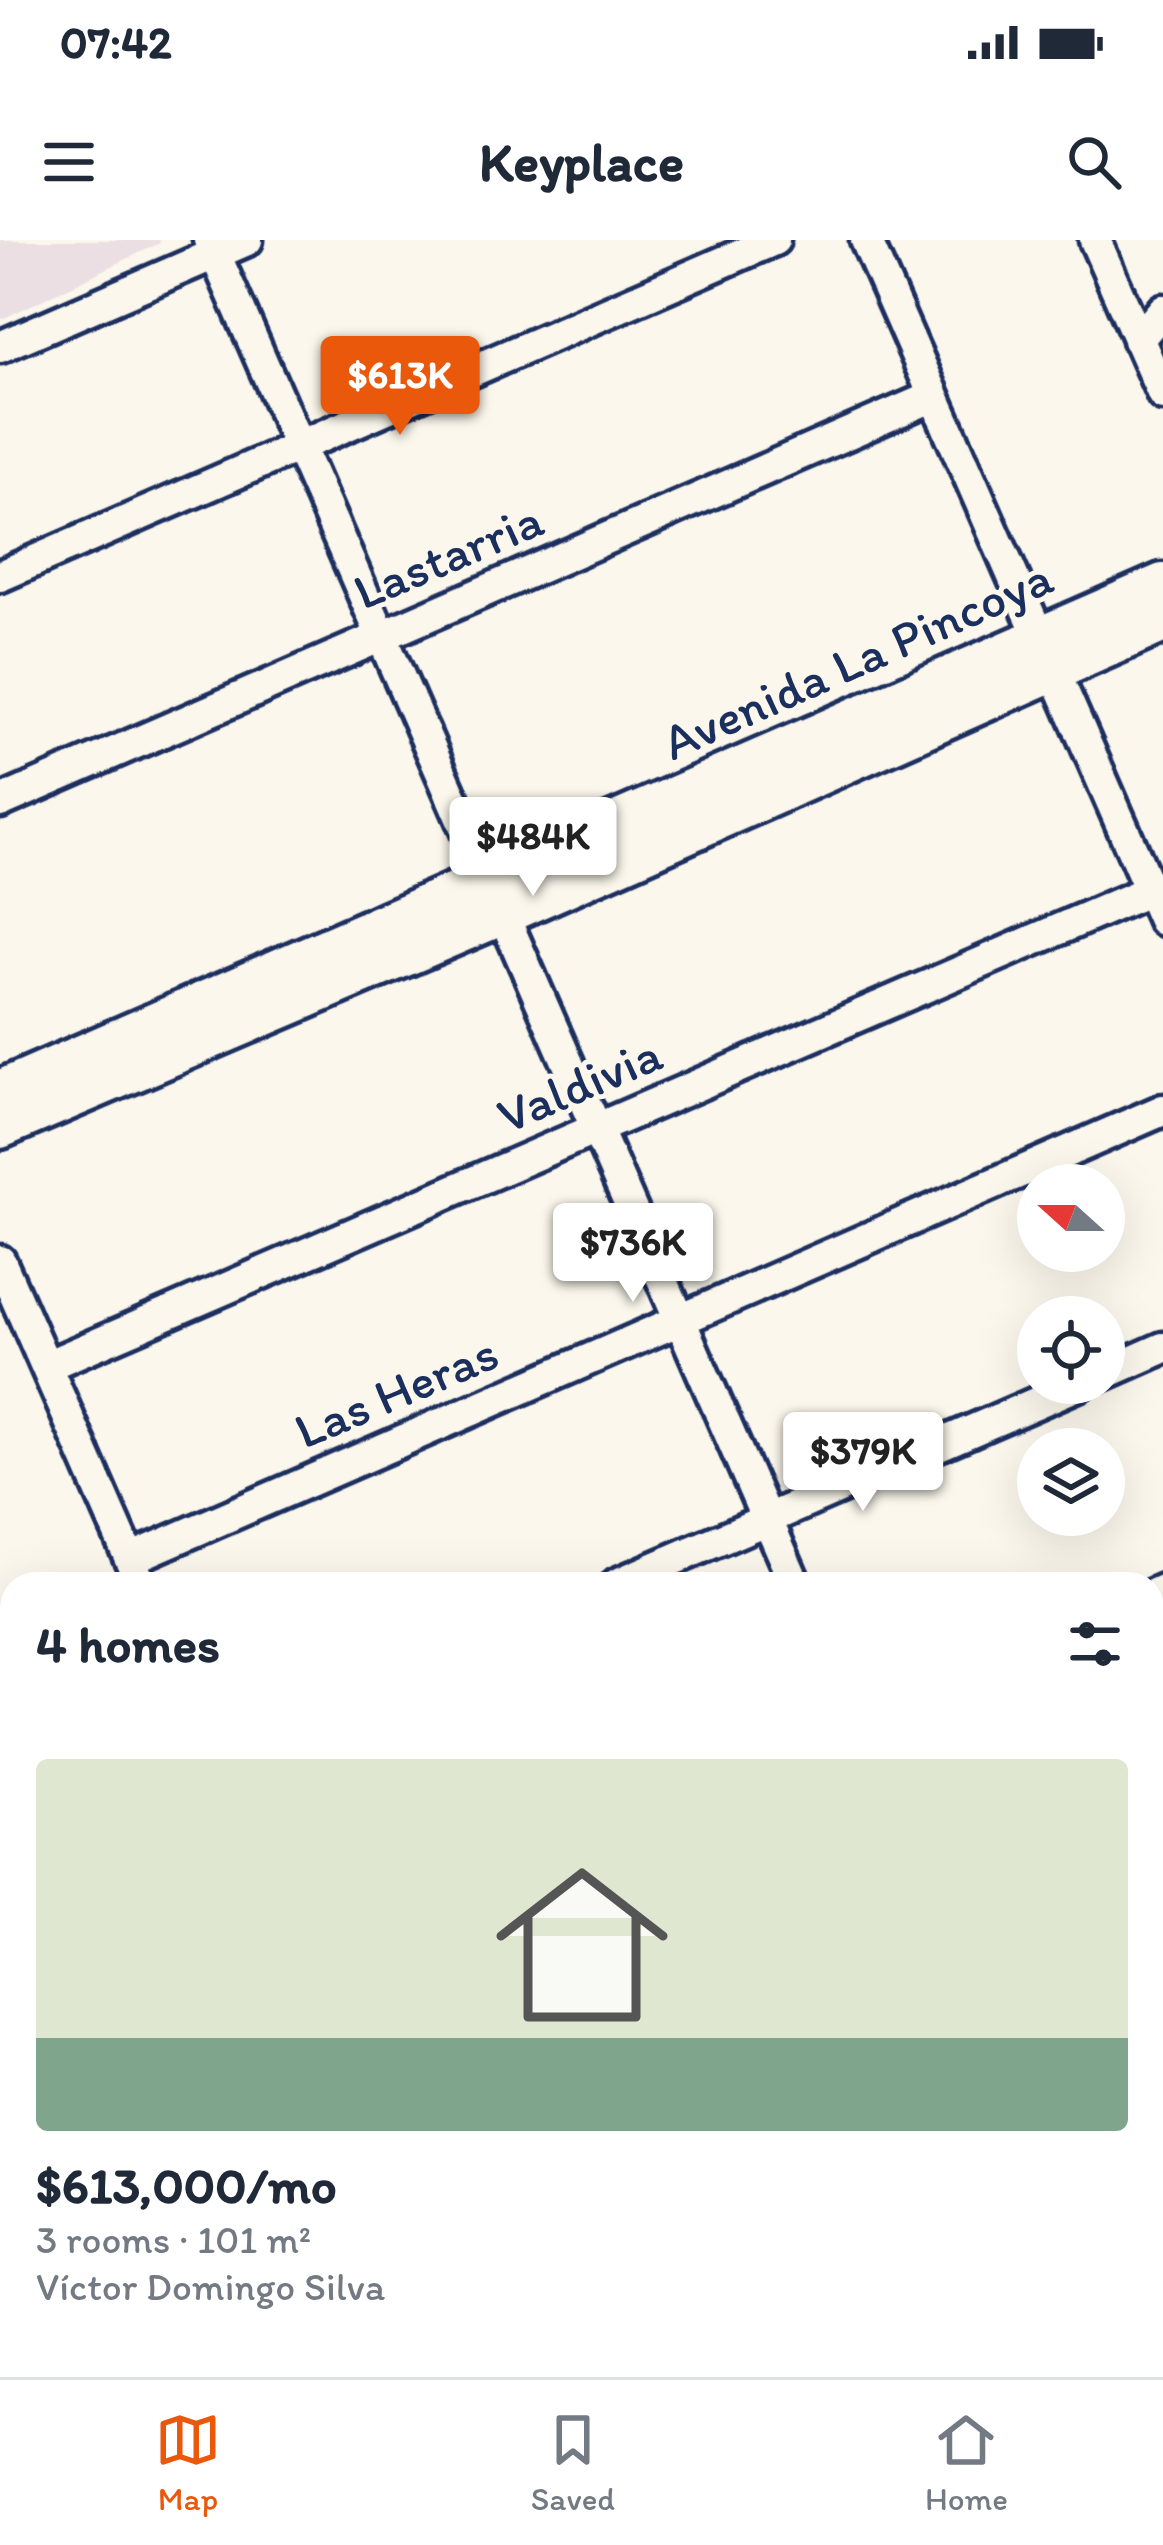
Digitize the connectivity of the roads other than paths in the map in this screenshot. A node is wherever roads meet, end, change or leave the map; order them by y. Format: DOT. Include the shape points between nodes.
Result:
graph roads {
  1 [pos="247,240"];
  2 [pos="774,240"];
  3 [pos="866,240"];
  4 [pos="1095,240"];
  5 [pos="212,247"];
  6 [pos="1163,310"];
  7 [pos="1138,340"];
  8 [pos="0,347"];
  9 [pos="1163,395"];
  10 [pos="934,396"];
  11 [pos="299,446"];
  12 [pos="0,576"];
  13 [pos="1163,585"];
  14 [pos="1163,621"];
  15 [pos="382,636"];
  16 [pos="1046,653"];
  17 [pos="0,802"];
  18 [pos="1150,890"];
  19 [pos="495,896"];
  20 [pos="1163,920"];
  21 [pos="0,1092"];
  22 [pos="1163,1111"];
  23 [pos="0,1127"];
  24 [pos="597,1129"];
  25 [pos="0,1261"];
  26 [pos="681,1320"];
  27 [pos="1163,1348"];
  28 [pos="1125,1365"];
  29 [pos="46,1366"];
  30 [pos="1033,1404"];
  31 [pos="767,1519"];
  32 [pos="135,1572"];
  33 [pos="645,1572"];
  34 [pos="790,1572"];
  1 -- 5 [label="street"];
  2 -- 11 [label="street"];
  3 -- 10 [label="street"];
  4 -- 7 [label="street"];
  5 -- 8 [label="street"];
  5 -- 11 [label="street"];
  6 -- 7 [label="street"];
  7 -- 9 [label="street"];
  10 -- 15 [label="street, Lastarria"];
  10 -- 16 [label="street"];
  11 -- 12 [label="street"];
  11 -- 15 [label="street"];
  13 -- 16 [label="street, Avenida La Pincoya"];
  14 -- 16 [label="street, Avenida La Pincoya"];
  15 -- 17 [label="street, Lastarria"];
  15 -- 19 [label="street"];
  16 -- 18 [label="street"];
  16 -- 19 [label="street, Avenida La Pincoya"];
  18 -- 20 [label="street"];
  18 -- 24 [label="street, Valdivia"];
  19 -- 21 [label="street, Avenida La Pincoya"];
  19 -- 23 [label="street, Avenida La Pincoya"];
  19 -- 24 [label="street"];
  22 -- 26 [label="street, Las Heras"];
  24 -- 26 [label="street"];
  24 -- 29 [label="street, Valdivia"];
  25 -- 29 [label="street"];
  26 -- 31 [label="street"];
  26 -- 32 [label="street, Las Heras"];
  27 -- 28 [label="street"];
  29 -- 32 [label="street"];
  30 -- 31 [label="street"];
  31 -- 33 [label="street"];
  31 -- 34 [label="street"];
}
